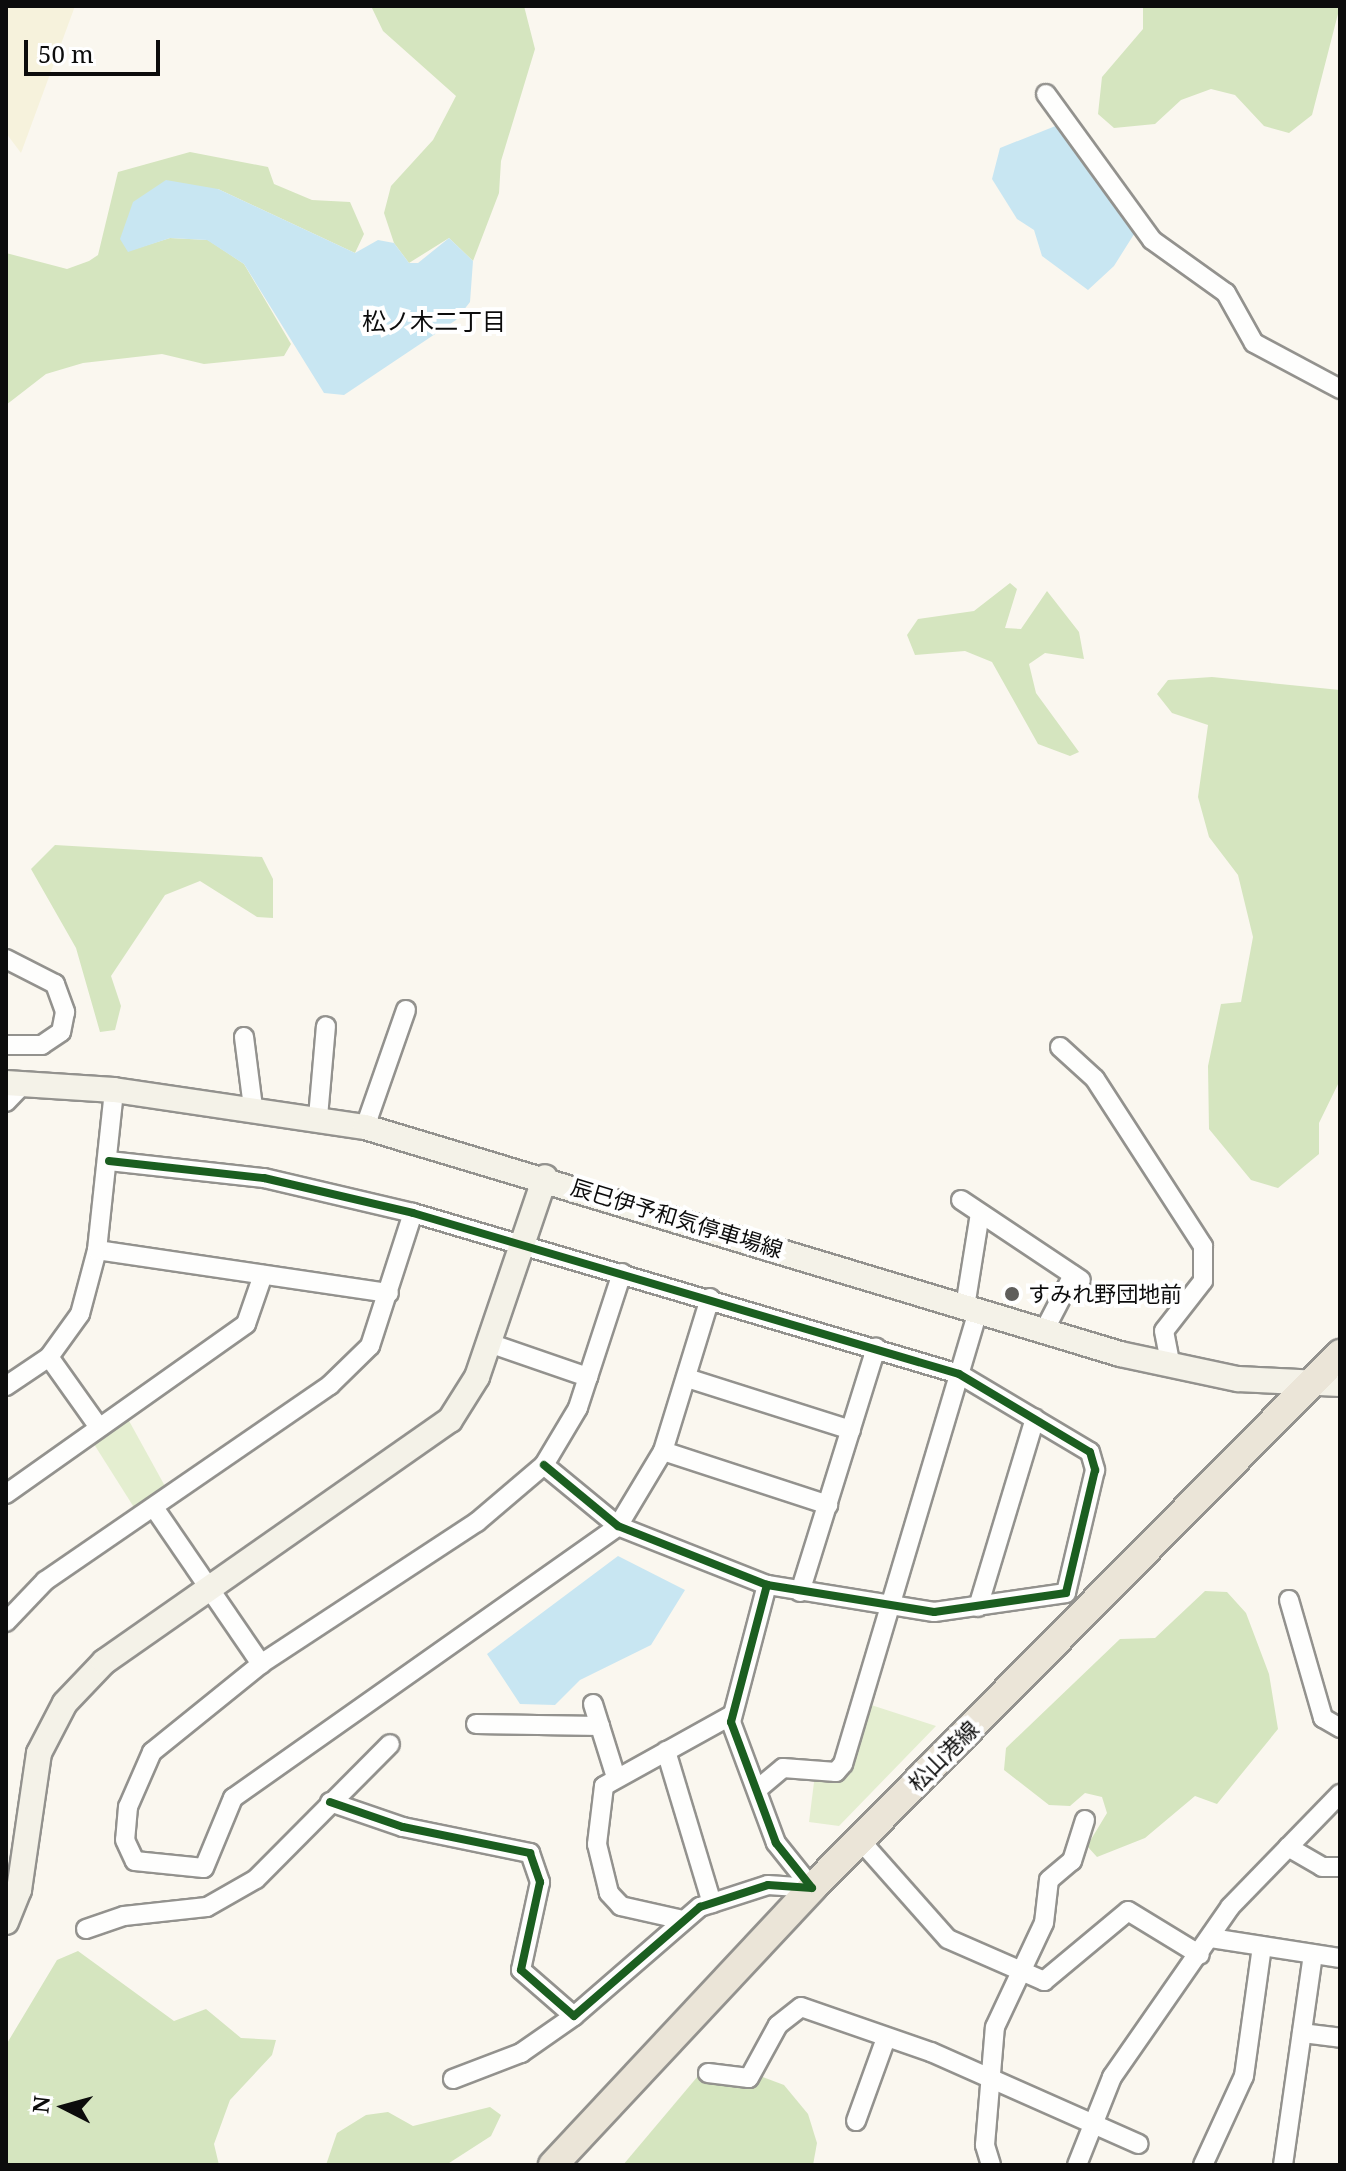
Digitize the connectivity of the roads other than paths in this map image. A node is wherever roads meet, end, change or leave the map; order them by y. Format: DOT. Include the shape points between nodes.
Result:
graph roads {
  1 [pos="1046,94"];
  2 [pos="1340,389"];
  3 [pos="6,959"];
  4 [pos="406,1010"];
  5 [pos="326,1026"];
  6 [pos="244,1037"];
  7 [pos="6,1045"];
  8 [pos="1060,1047"];
  9 [pos="15,1083"];
  10 [pos="114,1090"];
  11 [pos="6,1102"];
  12 [pos="253,1107"];
  13 [pos="318,1117"];
  14 [pos="365,1127"];
  15 [pos="109,1161"];
  16 [pos="545,1177"];
  17 [pos="961,1200"];
  18 [pos="413,1213"];
  19 [pos="980,1213"];
  20 [pos="522,1245"];
  21 [pos="97,1250"];
  22 [pos="622,1273"];
  23 [pos="263,1275"];
  24 [pos="389,1293"];
  25 [pos="710,1298"];
  26 [pos="972,1310"];
  27 [pos="1044,1331"];
  28 [pos="489,1343"];
  29 [pos="876,1348"];
  30 [pos="1340,1354"];
  31 [pos="49,1357"];
  32 [pos="1171,1366"];
  33 [pos="959,1374"];
  34 [pos="588,1377"];
  35 [pos="687,1378"];
  36 [pos="1312,1383"];
  37 [pos="1340,1384"];
  38 [pos="6,1386"];
  39 [pos="1035,1418"];
  40 [pos="98,1426"];
  41 [pos="851,1430"];
  42 [pos="663,1451"];
  43 [pos="544,1465"];
  44 [pos="6,1494"];
  45 [pos="828,1505"];
  46 [pos="155,1509"];
  47 [pos="618,1526"];
  48 [pos="767,1585"];
  49 [pos="210,1589"];
  50 [pos="800,1592"];
  51 [pos="1289,1600"];
  52 [pos="978,1607"];
  53 [pos="887,1609"];
  54 [pos="6,1622"];
  55 [pos="261,1664"];
  56 [pos="593,1704"];
  57 [pos="732,1715"];
  58 [pos="476,1724"];
  59 [pos="600,1726"];
  60 [pos="1340,1728"];
  61 [pos="390,1744"];
  62 [pos="666,1751"];
  63 [pos="615,1774"];
  64 [pos="759,1788"];
  65 [pos="1340,1794"];
  66 [pos="330,1802"];
  67 [pos="16,1820"];
  68 [pos="1085,1820"];
  69 [pos="860,1840"];
  70 [pos="1288,1847"];
  71 [pos="1340,1867"];
  72 [pos="812,1888"];
  73 [pos="712,1903"];
  74 [pos="683,1920"];
  75 [pos="6,1922"];
  76 [pos="86,1929"];
  77 [pos="1211,1938"];
  78 [pos="1262,1946"];
  79 [pos="1313,1954"];
  80 [pos="1200,1955"];
  81 [pos="1340,1958"];
  82 [pos="1017,1970"];
  83 [pos="574,2016"];
  84 [pos="1302,2033"];
  85 [pos="1340,2038"];
  86 [pos="885,2041"];
  87 [pos="708,2073"];
  88 [pos="988,2077"];
  89 [pos="453,2079"];
  90 [pos="856,2121"];
  91 [pos="1092,2122"];
  92 [pos="1139,2144"];
  93 [pos="553,2165"];
  94 [pos="991,2165"];
  95 [pos="1077,2165"];
  96 [pos="1203,2165"];
  97 [pos="1283,2165"];
  1 -- 2 [label="street" via="1152,240 1216,283 1254,343"];
  3 -- 7 [label="street" via="55,984 65,1012 61,1032 42,1045"];
  4 -- 14 [label="street"];
  5 -- 13 [label="street"];
  6 -- 12 [label="street"];
  8 -- 32 [label="street" via="1095,1079 1203,1246 1203,1281 1164,1331"];
  9 -- 10 [label="main road, 辰巳伊予和気停車場線"];
  9 -- 11 [label="street"];
  10 -- 12 [label="main road, 辰巳伊予和気停車場線"];
  10 -- 15 [label="street"];
  12 -- 13 [label="main road, 辰巳伊予和気停車場線"];
  13 -- 14 [label="main road, 辰巳伊予和気停車場線"];
  14 -- 16 [label="main road, 辰巳伊予和気停車場線"];
  15 -- 18 [label="street" via="264,1178"];
  15 -- 21 [label="street"];
  16 -- 20 [label="main road"];
  16 -- 26 [label="main road, 辰巳伊予和気停車場線"];
  17 -- 19 [label="street"];
  18 -- 20 [label="street"];
  18 -- 24 [label="street"];
  19 -- 26 [label="street"];
  19 -- 27 [label="street" via="1077,1278"];
  20 -- 22 [label="street"];
  20 -- 28 [label="main road"];
  21 -- 23 [label="street"];
  21 -- 31 [label="street" via="80,1314"];
  22 -- 25 [label="street"];
  22 -- 34 [label="street"];
  23 -- 24 [label="street"];
  23 -- 40 [label="street" via="246,1324"];
  24 -- 46 [label="street" via="370,1346 330,1385"];
  25 -- 29 [label="street"];
  25 -- 35 [label="street"];
  26 -- 27 [label="main road, 辰巳伊予和気停車場線"];
  26 -- 33 [label="street"];
  27 -- 32 [label="main road, 辰巳伊予和気停車場線"];
  28 -- 34 [label="street"];
  28 -- 49 [label="main road" via="462,1403 438,1430"];
  29 -- 33 [label="street"];
  29 -- 41 [label="street"];
  30 -- 36 [label="main road, 松山港線"];
  31 -- 38 [label="street"];
  31 -- 40 [label="street"];
  32 -- 36 [label="main road, 辰巳伊予和気停車場線"];
  33 -- 39 [label="street"];
  33 -- 53 [label="street"];
  34 -- 43 [label="street"];
  35 -- 41 [label="street"];
  35 -- 42 [label="street"];
  36 -- 37 [label="main road, 辰巳伊予和気停車場線"];
  36 -- 69 [label="main road, 松山港線"];
  39 -- 52 [label="street"];
  39 -- 52 [label="street" via="1090,1452 1095,1470 1074,1582 1056,1598"];
  40 -- 44 [label="street"];
  41 -- 45 [label="street"];
  42 -- 45 [label="street"];
  42 -- 47 [label="street"];
  43 -- 47 [label="street"];
  43 -- 55 [label="street" via="477,1522"];
  45 -- 50 [label="street"];
  46 -- 49 [label="street"];
  46 -- 54 [label="street" via="45,1581"];
  47 -- 48 [label="street"];
  47 -- 55 [label="street" via="233,1798 204,1868 135,1861 125,1840 141,1766"];
  48 -- 50 [label="street"];
  48 -- 57 [label="street"];
  49 -- 55 [label="street"];
  49 -- 67 [label="main road" via="104,1662 65,1703 39,1753"];
  50 -- 53 [label="street"];
  51 -- 60 [label="street" via="1323,1718"];
  52 -- 53 [label="street"];
  53 -- 64 [label="street" via="843,1764 836,1772 783,1768"];
  56 -- 59 [label="street"];
  57 -- 62 [label="street"];
  57 -- 64 [label="street"];
  58 -- 59 [label="street" via="501,1716"];
  59 -- 63 [label="street"];
  61 -- 66 [label="street"];
  62 -- 63 [label="street"];
  62 -- 73 [label="street"];
  63 -- 74 [label="street" via="604,1786 597,1844 609,1893 621,1906"];
  64 -- 72 [label="street" via="776,1843"];
  65 -- 70 [label="street"];
  66 -- 76 [label="street" via="256,1879 207,1907 124,1916"];
  66 -- 83 [label="street" via="403,1827 530,1853 540,1882 521,1970"];
  67 -- 75 [label="main road" via="19,1890"];
  68 -- 82 [label="street" via="1072,1861 1049,1880 1044,1923"];
  69 -- 72 [label="main road, 松山港線"];
  69 -- 82 [label="street" via="948,1939"];
  70 -- 71 [label="street" via="1322,1867"];
  70 -- 77 [label="street"];
  72 -- 73 [label="street" via="768,1885"];
  72 -- 93 [label="main road, 松山港線"];
  73 -- 74 [label="street"];
  74 -- 83 [label="street"];
  77 -- 78 [label="street"];
  77 -- 80 [label="street"];
  78 -- 79 [label="street"];
  78 -- 96 [label="street" via="1244,2076"];
  79 -- 81 [label="street"];
  79 -- 84 [label="street"];
  80 -- 82 [label="street" via="1128,1911 1044,1981"];
  80 -- 91 [label="street" via="1112,2077"];
  82 -- 88 [label="street" via="995,2027"];
  83 -- 89 [label="street" via="521,2053"];
  84 -- 85 [label="street"];
  84 -- 97 [label="street"];
  86 -- 87 [label="street" via="801,2007 778,2025 749,2078"];
  86 -- 88 [label="street"];
  86 -- 90 [label="street"];
  88 -- 91 [label="street"];
  88 -- 94 [label="street" via="985,2145"];
  91 -- 92 [label="street"];
  91 -- 95 [label="street"];
}
